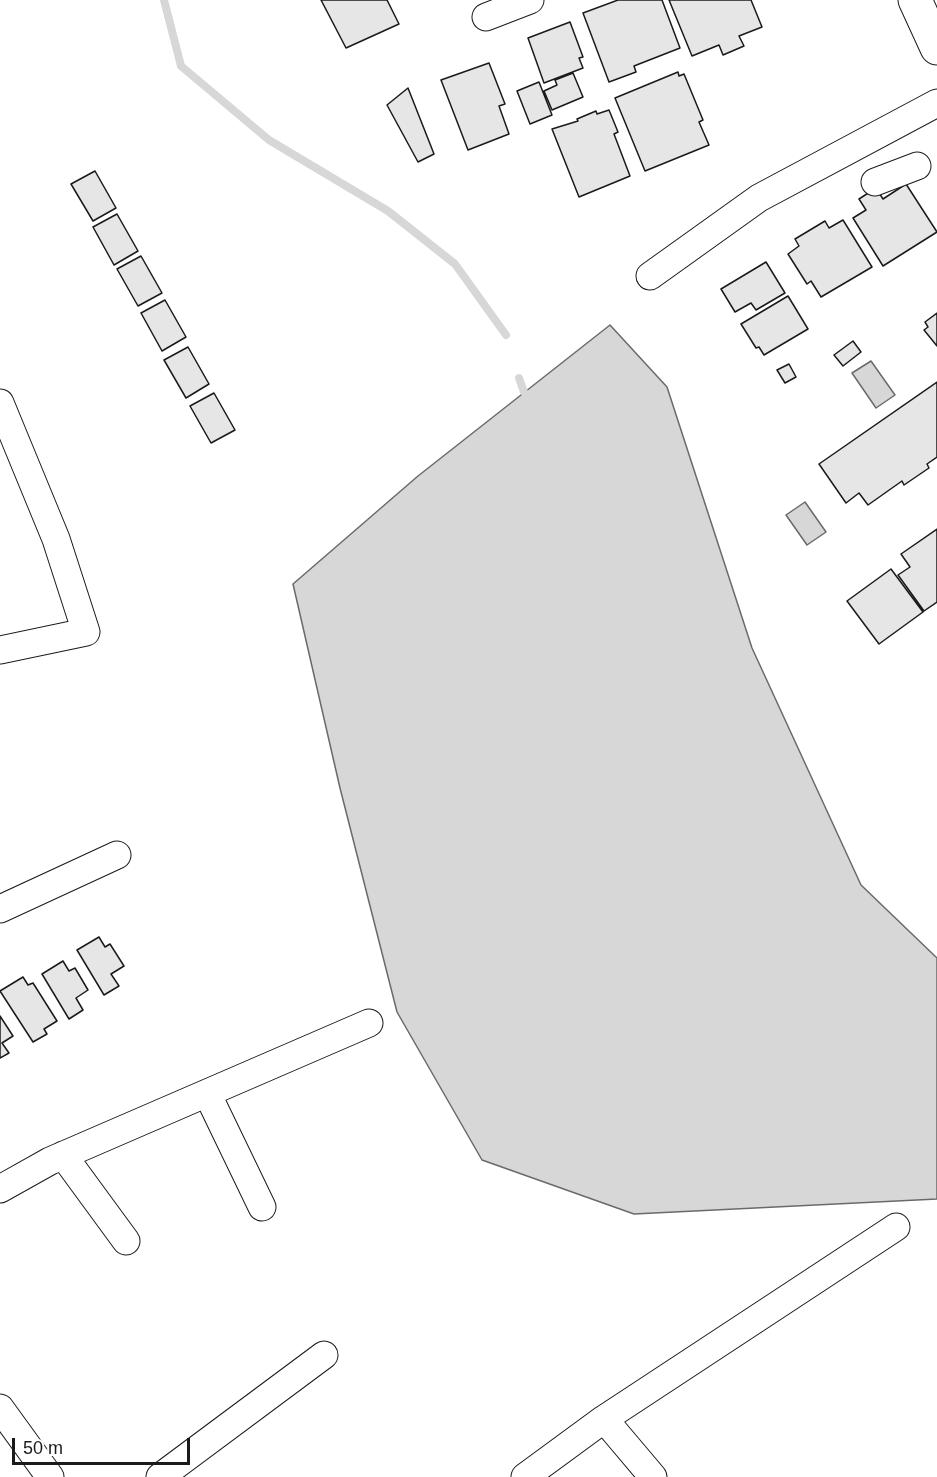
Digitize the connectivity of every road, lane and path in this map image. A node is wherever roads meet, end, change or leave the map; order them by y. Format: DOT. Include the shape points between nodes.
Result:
graph roads {
  1 [pos="530,0"];
  2 [pos="915,0"];
  3 [pos="486,17"];
  4 [pos="937,48"];
  5 [pos="937,104"];
  6 [pos="880,134"];
  7 [pos="895,174"];
  8 [pos="650,276"];
  9 [pos="0,403"];
  10 [pos="0,650"];
  11 [pos="117,855"];
  12 [pos="0,909"];
  13 [pos="369,1023"];
  14 [pos="207,1093"];
  15 [pos="63,1155"];
  16 [pos="0,1189"];
  17 [pos="262,1207"];
  18 [pos="896,1227"];
  19 [pos="126,1241"];
  20 [pos="324,1354"];
  21 [pos="0,1408"];
  22 [pos="603,1419"];
  23 [pos="50,1477"];
  24 [pos="160,1477"];
  25 [pos="525,1477"];
  26 [pos="653,1477"];
  1 -- 3 [label="street"];
  2 -- 4 [label="main road"];
  5 -- 6 [label="street"];
  6 -- 7 [label="street"];
  6 -- 8 [label="street" via="759,198"];
  9 -- 10 [label="street" via="56,539 86,632"];
  11 -- 12 [label="street"];
  13 -- 14 [label="street"];
  14 -- 15 [label="street"];
  14 -- 17 [label="street"];
  15 -- 16 [label="street"];
  15 -- 19 [label="street"];
  18 -- 22 [label="street"];
  20 -- 24 [label="street"];
  21 -- 23 [label="street"];
  22 -- 25 [label="street"];
  22 -- 26 [label="street"];
}
